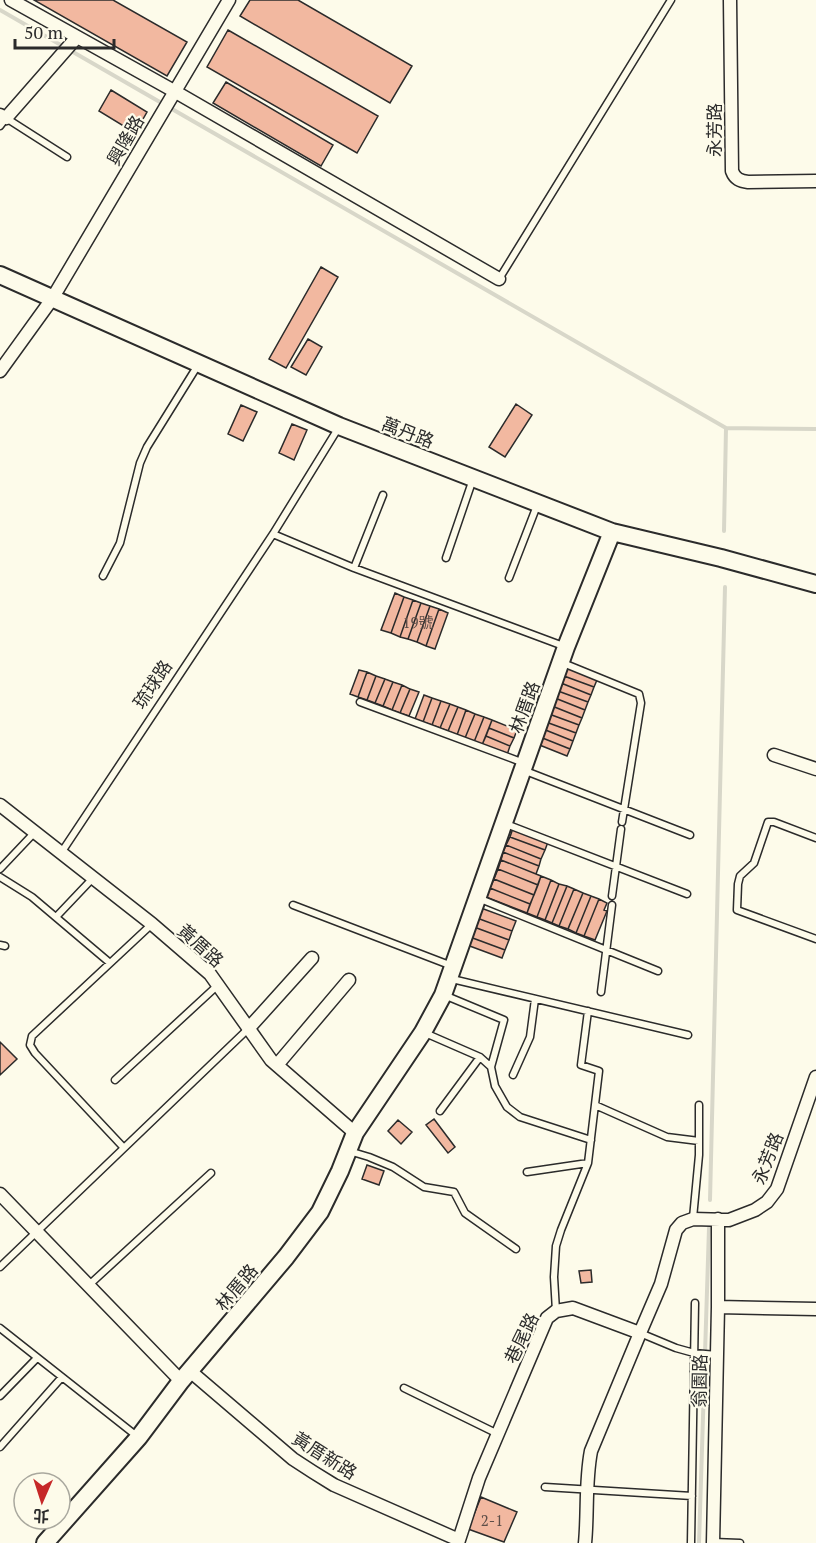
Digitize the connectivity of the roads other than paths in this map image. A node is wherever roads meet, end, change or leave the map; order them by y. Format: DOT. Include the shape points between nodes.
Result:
graph roads {
  1 [pos="11,0"];
  2 [pos="229,0"];
  3 [pos="672,0"];
  4 [pos="730,0"];
  5 [pos="70,44"];
  6 [pos="169,101"];
  7 [pos="2,120"];
  8 [pos="67,157"];
  9 [pos="816,181"];
  10 [pos="0,274"];
  11 [pos="499,279"];
  12 [pos="52,299"];
  13 [pos="199,364"];
  14 [pos="0,371"];
  15 [pos="339,426"];
  16 [pos="474,479"];
  17 [pos="382,495"];
  18 [pos="538,503"];
  19 [pos="612,532"];
  20 [pos="273,534"];
  21 [pos="446,558"];
  22 [pos="354,568"];
  23 [pos="104,576"];
  24 [pos="509,578"];
  25 [pos="816,584"];
  26 [pos="564,655"];
  27 [pos="360,702"];
  28 [pos="774,755"];
  29 [pos="524,766"];
  30 [pos="816,769"];
  31 [pos="0,805"];
  32 [pos="624,809"];
  33 [pos="503,822"];
  34 [pos="622,822"];
  35 [pos="621,830"];
  36 [pos="35,832"];
  37 [pos="690,835"];
  38 [pos="816,838"];
  39 [pos="61,853"];
  40 [pos="616,866"];
  41 [pos="0,869"];
  42 [pos="0,877"];
  43 [pos="93,878"];
  44 [pos="687,894"];
  45 [pos="612,896"];
  46 [pos="477,897"];
  47 [pos="293,905"];
  48 [pos="612,905"];
  49 [pos="56,917"];
  50 [pos="152,924"];
  51 [pos="816,939"];
  52 [pos="607,950"];
  53 [pos="312,958"];
  54 [pos="110,963"];
  55 [pos="658,971"];
  56 [pos="450,972"];
  57 [pos="349,980"];
  58 [pos="218,985"];
  59 [pos="601,992"];
  60 [pos="442,995"];
  61 [pos="535,999"];
  62 [pos="588,1011"];
  63 [pos="248,1029"];
  64 [pos="423,1032"];
  65 [pos="688,1035"];
  66 [pos="480,1057"];
  67 [pos="277,1065"];
  68 [pos="491,1067"];
  69 [pos="513,1075"];
  70 [pos="816,1077"];
  71 [pos="115,1080"];
  72 [pos="595,1105"];
  73 [pos="699,1105"];
  74 [pos="440,1111"];
  75 [pos="355,1133"];
  76 [pos="591,1140"];
  77 [pos="699,1141"];
  78 [pos="124,1148"];
  79 [pos="349,1151"];
  80 [pos="588,1163"];
  81 [pos="527,1172"];
  82 [pos="211,1173"];
  83 [pos="0,1194"];
  84 [pos="693,1219"];
  85 [pos="718,1219"];
  86 [pos="37,1232"];
  87 [pos="516,1249"];
  88 [pos="0,1267"];
  89 [pos="89,1285"];
  90 [pos="695,1303"];
  91 [pos="718,1307"];
  92 [pos="816,1309"];
  93 [pos="556,1311"];
  94 [pos="0,1328"];
  95 [pos="640,1333"];
  96 [pos="694,1353"];
  97 [pos="717,1355"];
  98 [pos="37,1358"];
  99 [pos="186,1376"];
  100 [pos="62,1377"];
  101 [pos="404,1388"];
  102 [pos="0,1396"];
  103 [pos="498,1434"];
  104 [pos="139,1437"];
  105 [pos="0,1447"];
  106 [pos="545,1487"];
  107 [pos="587,1489"];
  108 [pos="692,1496"];
  109 [pos="461,1542"];
  110 [pos="45,1543"];
  111 [pos="585,1543"];
  112 [pos="691,1543"];
  113 [pos="713,1543"];
  114 [pos="740,1543"];
  1 -- 5 [label="street"];
  2 -- 6 [label="street, 興隆路"];
  3 -- 11 [label="lane"];
  4 -- 9 [label="street, 永芳路" via="734,177 748,182"];
  5 -- 6 [label="street"];
  5 -- 7 [label="street"];
  6 -- 11 [label="street"];
  6 -- 12 [label="street, 興隆路"];
  7 -- 8 [label="lane"];
  10 -- 12 [label="street, 萬丹路"];
  12 -- 13 [label="street, 萬丹路"];
  12 -- 14 [label="street"];
  13 -- 15 [label="street, 萬丹路"];
  13 -- 23 [label="lane" via="147,447 120,543"];
  15 -- 16 [label="street, 萬丹路"];
  15 -- 20 [label="lane, 琉球路"];
  16 -- 18 [label="street, 萬丹路"];
  16 -- 21 [label="lane"];
  17 -- 22 [label="lane"];
  18 -- 19 [label="street, 萬丹路"];
  18 -- 24 [label="lane"];
  19 -- 25 [label="street, 萬丹路"];
  19 -- 26 [label="street, 林厝路"];
  20 -- 22 [label="lane"];
  20 -- 39 [label="lane, 琉球路"];
  22 -- 26 [label="lane"];
  26 -- 29 [label="street, 林厝路"];
  26 -- 32 [label="lane" via="639,694 641,703"];
  27 -- 29 [label="lane"];
  28 -- 30 [label="street"];
  29 -- 32 [label="lane"];
  29 -- 33 [label="street, 林厝路"];
  31 -- 36 [label="street, 黃厝路"];
  32 -- 34 [label="lane"];
  32 -- 37 [label="lane"];
  33 -- 40 [label="lane"];
  33 -- 46 [label="street, 林厝路"];
  35 -- 40 [label="lane"];
  36 -- 39 [label="street, 黃厝路"];
  36 -- 41 [label="lane"];
  38 -- 51 [label="lane" via="768,822 754,863 740,876 737,910"];
  39 -- 43 [label="street, 黃厝路"];
  40 -- 44 [label="lane"];
  40 -- 45 [label="lane"];
  42 -- 49 [label="lane"];
  43 -- 49 [label="lane"];
  43 -- 50 [label="street, 黃厝路"];
  46 -- 52 [label="lane"];
  46 -- 56 [label="street, 林厝路"];
  47 -- 56 [label="lane"];
  48 -- 52 [label="lane"];
  49 -- 54 [label="lane"];
  50 -- 54 [label="lane"];
  50 -- 58 [label="street, 黃厝路"];
  52 -- 55 [label="lane"];
  52 -- 59 [label="lane"];
  53 -- 63 [label="street"];
  54 -- 78 [label="lane" via="32,1036 30,1046"];
  56 -- 60 [label="street, 林厝路"];
  56 -- 61 [label="lane"];
  57 -- 67 [label="street"];
  58 -- 63 [label="street, 黃厝路"];
  58 -- 71 [label="lane"];
  60 -- 64 [label="street, 林厝路"];
  60 -- 68 [label="lane" via="504,1020"];
  61 -- 62 [label="lane"];
  61 -- 69 [label="lane" via="530,1037"];
  62 -- 65 [label="lane"];
  62 -- 72 [label="lane" via="581,1065 599,1071"];
  63 -- 67 [label="street, 黃厝路"];
  63 -- 78 [label="lane"];
  64 -- 66 [label="lane"];
  64 -- 75 [label="street, 林厝路"];
  66 -- 68 [label="lane"];
  66 -- 74 [label="lane"];
  67 -- 75 [label="street, 黃厝路"];
  68 -- 76 [label="lane" via="495,1086 507,1107 520,1117"];
  70 -- 85 [label="street, 永芳路" via="777,1189 755,1210 729,1220"];
  72 -- 76 [label="lane"];
  72 -- 77 [label="lane" via="667,1137"];
  73 -- 77 [label="lane"];
  75 -- 79 [label="street, 林厝路"];
  76 -- 80 [label="lane"];
  77 -- 84 [label="lane"];
  78 -- 86 [label="lane"];
  79 -- 87 [label="lane" via="393,1167 424,1186 454,1192 465,1213"];
  79 -- 99 [label="street, 林厝路" via="320,1212"];
  80 -- 81 [label="lane"];
  80 -- 93 [label="lane" via="556,1246"];
  82 -- 89 [label="lane"];
  83 -- 86 [label="street"];
  84 -- 85 [label="street"];
  84 -- 95 [label="street" via="676,1230 661,1284"];
  85 -- 91 [label="street, 翁園路"];
  86 -- 88 [label="lane"];
  86 -- 89 [label="street"];
  89 -- 99 [label="street"];
  90 -- 96 [label="lane"];
  91 -- 92 [label="street"];
  91 -- 97 [label="street, 翁園路"];
  93 -- 95 [label="street, 巷尾路" via="573,1308"];
  93 -- 103 [label="street, 巷尾路" via="547,1318"];
  94 -- 98 [label="lane"];
  95 -- 96 [label="lane"];
  95 -- 107 [label="street" via="591,1452"];
  96 -- 97 [label="lane"];
  96 -- 108 [label="lane"];
  97 -- 113 [label="street, 翁園路"];
  98 -- 100 [label="lane"];
  98 -- 102 [label="lane"];
  99 -- 104 [label="street, 林厝路"];
  99 -- 109 [label="street, 黃厝新路" via="293,1459 334,1485"];
  100 -- 104 [label="lane"];
  100 -- 105 [label="lane"];
  101 -- 103 [label="lane"];
  103 -- 109 [label="street, 巷尾路" via="479,1478"];
  104 -- 110 [label="street, 林厝路"];
  106 -- 107 [label="lane"];
  107 -- 108 [label="lane"];
  107 -- 111 [label="street"];
  108 -- 112 [label="lane"];
  113 -- 114 [label="lane"];
}
